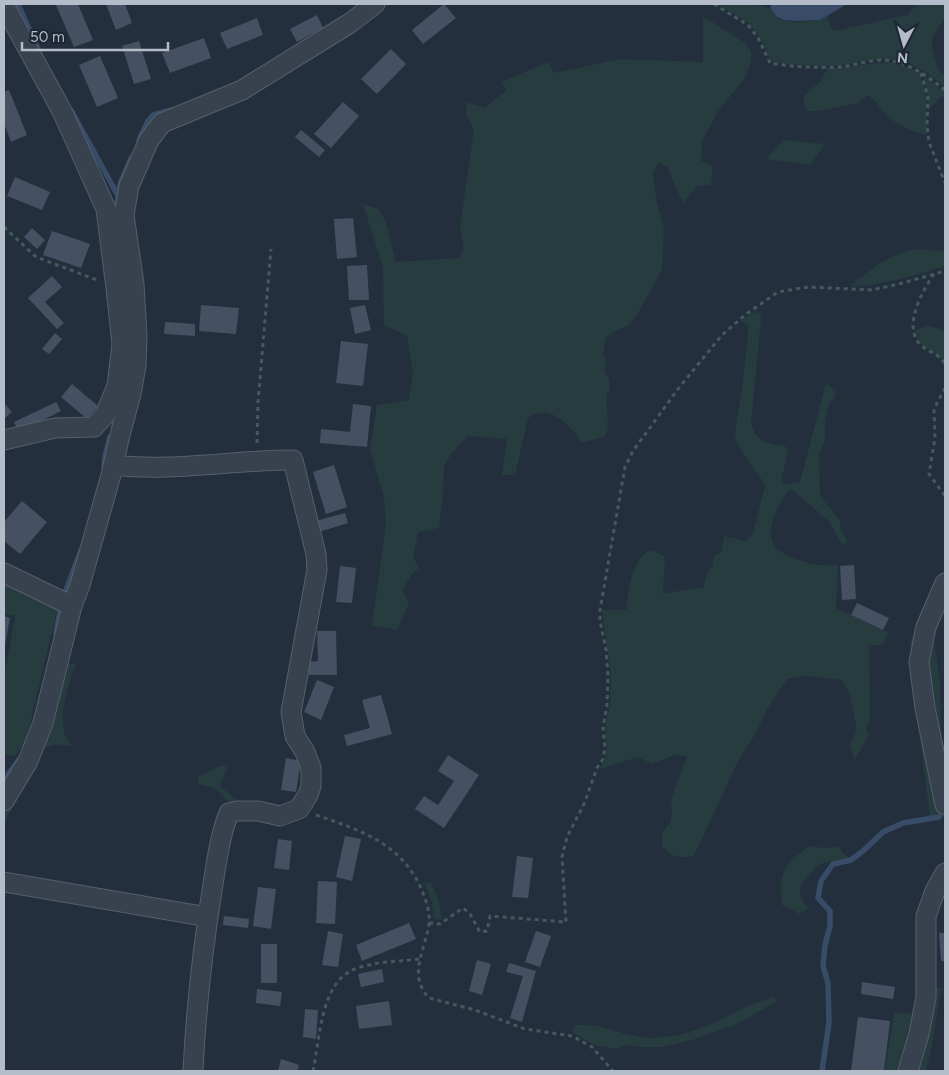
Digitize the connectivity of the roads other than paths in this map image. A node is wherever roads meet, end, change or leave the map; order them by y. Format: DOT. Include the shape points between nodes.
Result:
graph roads {
  1 [pos="375,4"];
  2 [pos="4,5"];
  3 [pos="4,440"];
  4 [pos="113,465"];
  5 [pos="4,573"];
  6 [pos="945,583"];
  7 [pos="72,606"];
  8 [pos="4,801"];
  9 [pos="945,805"];
  10 [pos="945,873"];
  11 [pos="4,882"];
  12 [pos="208,916"];
  13 [pos="193,1071"];
  14 [pos="908,1071"];
  1 -- 4 [label="street" via="242,90 162,123 149,140 129,186 124,215 134,284 136,366"];
  2 -- 3 [label="street" via="62,111 106,209 122,344 117,386 105,415 94,427 56,428"];
  4 -- 7 [label="street"];
  4 -- 12 [label="street" via="142,468 294,460 316,554 317,570 291,712 295,736 310,768 311,786 299,809 280,816 258,812 229,813 221,837"];
  5 -- 7 [label="street"];
  6 -- 9 [label="street" via="926,627 919,662"];
  7 -- 8 [label="street" via="43,723 28,761"];
  10 -- 14 [label="street" via="926,916 926,997"];
  11 -- 12 [label="street"];
  12 -- 13 [label="street"];
}
